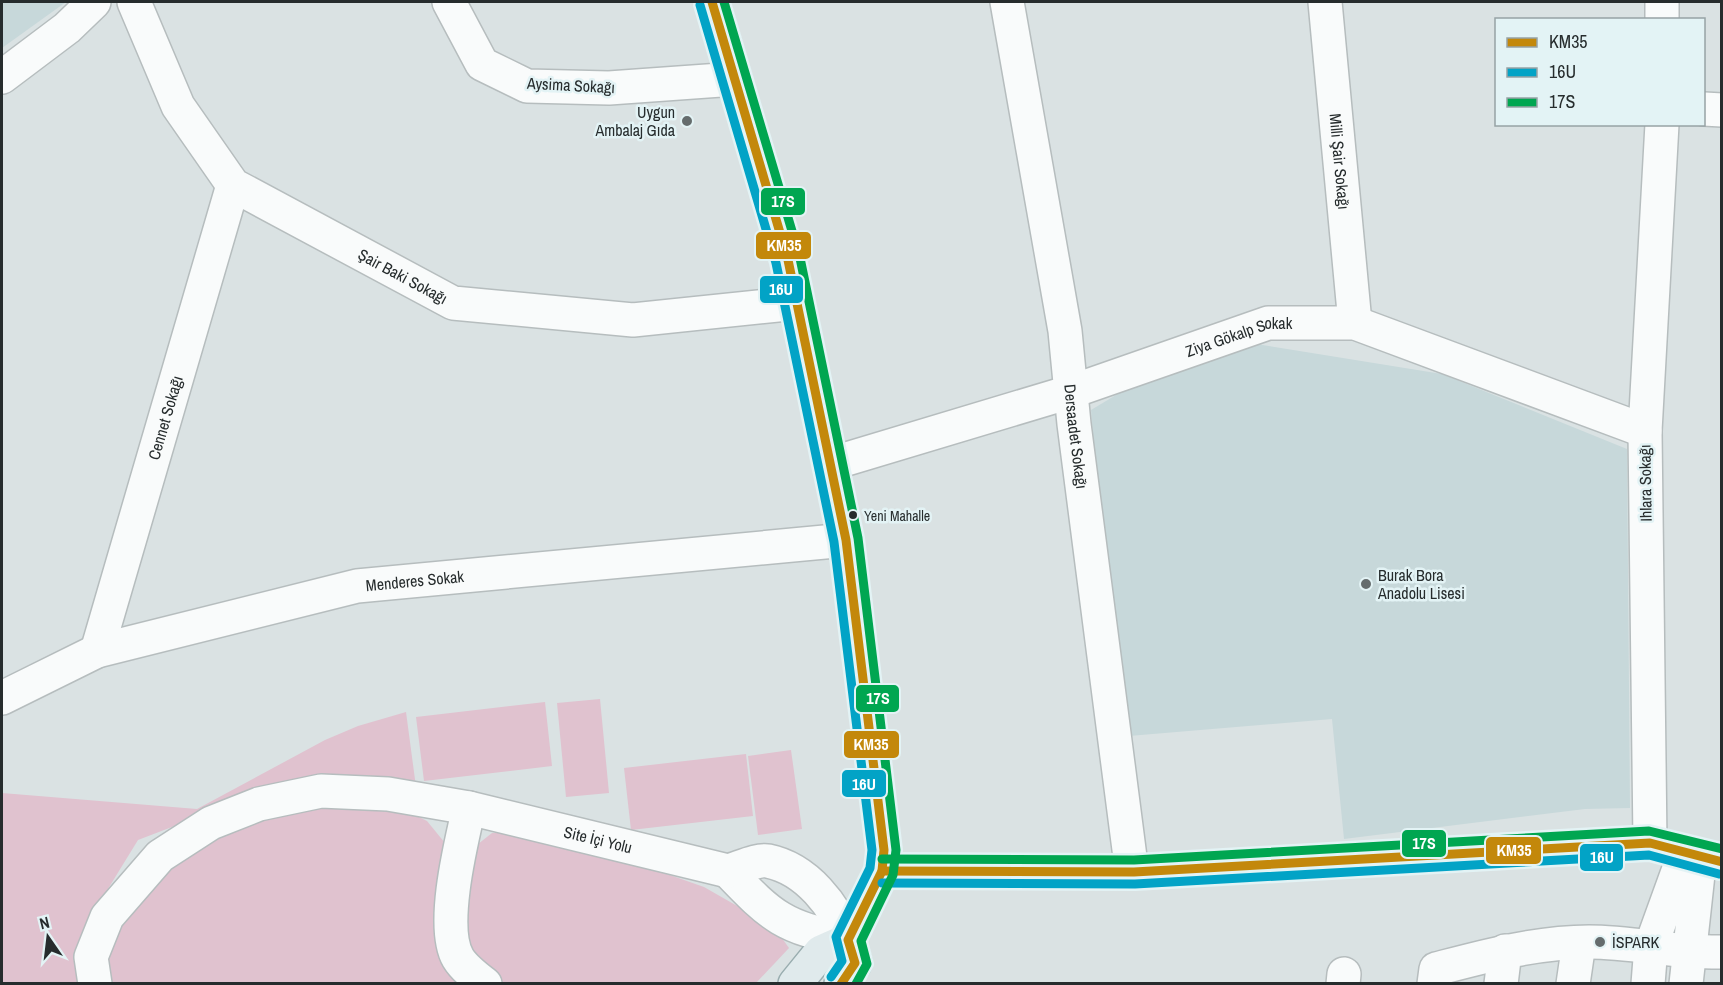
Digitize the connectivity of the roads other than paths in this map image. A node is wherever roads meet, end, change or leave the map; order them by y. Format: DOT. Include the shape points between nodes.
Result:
graph roads {
  1 [pos="94,2"];
  2 [pos="134,2"];
  3 [pos="449,2"];
  4 [pos="712,2"];
  5 [pos="1007,2"];
  6 [pos="1325,2"];
  7 [pos="1662,2"];
  8 [pos="1662,18"];
  9 [pos="2,77"];
  10 [pos="735,79"];
  11 [pos="1705,109"];
  12 [pos="1722,110"];
  13 [pos="1662,126"];
  14 [pos="233,184"];
  15 [pos="797,303"];
  16 [pos="1354,323"];
  17 [pos="1073,391"];
  18 [pos="1644,431"];
  19 [pos="830,464"];
  20 [pos="846,540"];
  21 [pos="97,651"];
  22 [pos="2,698"];
  23 [pos="469,808"];
  24 [pos="1650,843"];
  25 [pos="1702,857"];
  26 [pos="728,871"];
  27 [pos="882,871"];
  28 [pos="1134,872"];
  29 [pos="848,940"];
  30 [pos="1578,943"];
  31 [pos="1651,946"];
  32 [pos="1505,951"];
  33 [pos="1699,963"];
  34 [pos="95,984"];
  35 [pos="485,984"];
  36 [pos="795,984"];
  37 [pos="841,984"];
  38 [pos="1434,984"];
  39 [pos="1501,984"];
  40 [pos="1574,984"];
  41 [pos="1648,984"];
  1 -- 9 [label="street" via="67,28"];
  2 -- 14 [label="street, Şair Baki Sokağı" via="178,106"];
  3 -- 10 [label="street, Aysima Sokağı" via="482,64 527,86 609,88"];
  4 -- 10 [label="main road"];
  5 -- 17 [label="street, Dersaadet Sokağı"];
  6 -- 16 [label="street, Milli Şair Sokağı"];
  7 -- 8 [label="street"];
  10 -- 15 [label="main road"];
  11 -- 12 [label="street"];
  13 -- 18 [label="street, Ihlara Sokağı"];
  14 -- 15 [label="street, Şair Baki Sokağı" via="453,303 633,320"];
  14 -- 21 [label="street, Cennet Sokağı"];
  15 -- 19 [label="main road"];
  16 -- 17 [label="street, Ziya Gökalp Sokak" via="1268,322"];
  16 -- 18 [label="street, Ziya Gökalp Sokak"];
  17 -- 19 [label="street, Ziya Gökalp Sokak"];
  17 -- 28 [label="street, Dersaadet Sokağı" via="1074,424"];
  18 -- 24 [label="street, Ihlara Sokağı"];
  19 -- 20 [label="main road"];
  20 -- 21 [label="street, Menderes Sokak" via="357,586"];
  20 -- 27 [label="main road" via="884,850"];
  21 -- 22 [label="street, Menderes Sokak"];
  23 -- 26 [label="street, Site İçi Yolu"];
  23 -- 34 [label="street, Site İçi Yolu" via="388,794 321,791 259,804 211,823 160,856 107,917 91,957"];
  23 -- 35 [label="street" via="455,874 452,934 458,958"];
  24 -- 25 [label="street"];
  24 -- 28 [label="street"];
  25 -- 31 [label="street"];
  25 -- 33 [label="street"];
  26 -- 29 [label="street" via="781,921"];
  26 -- 29 [label="street" via="767,861 793,872 819,891 840,919"];
  27 -- 28 [label="street"];
  27 -- 29 [label="main road"];
  29 -- 36 [label="main road" via="821,952"];
  29 -- 37 [label="main road" via="855,963"];
  30 -- 31 [label="street"];
  30 -- 32 [label="street"];
  30 -- 40 [label="street"];
  31 -- 33 [label="street"];
  31 -- 41 [label="street"];
  32 -- 38 [label="street" via="1436,969"];
  32 -- 39 [label="street"];
}
